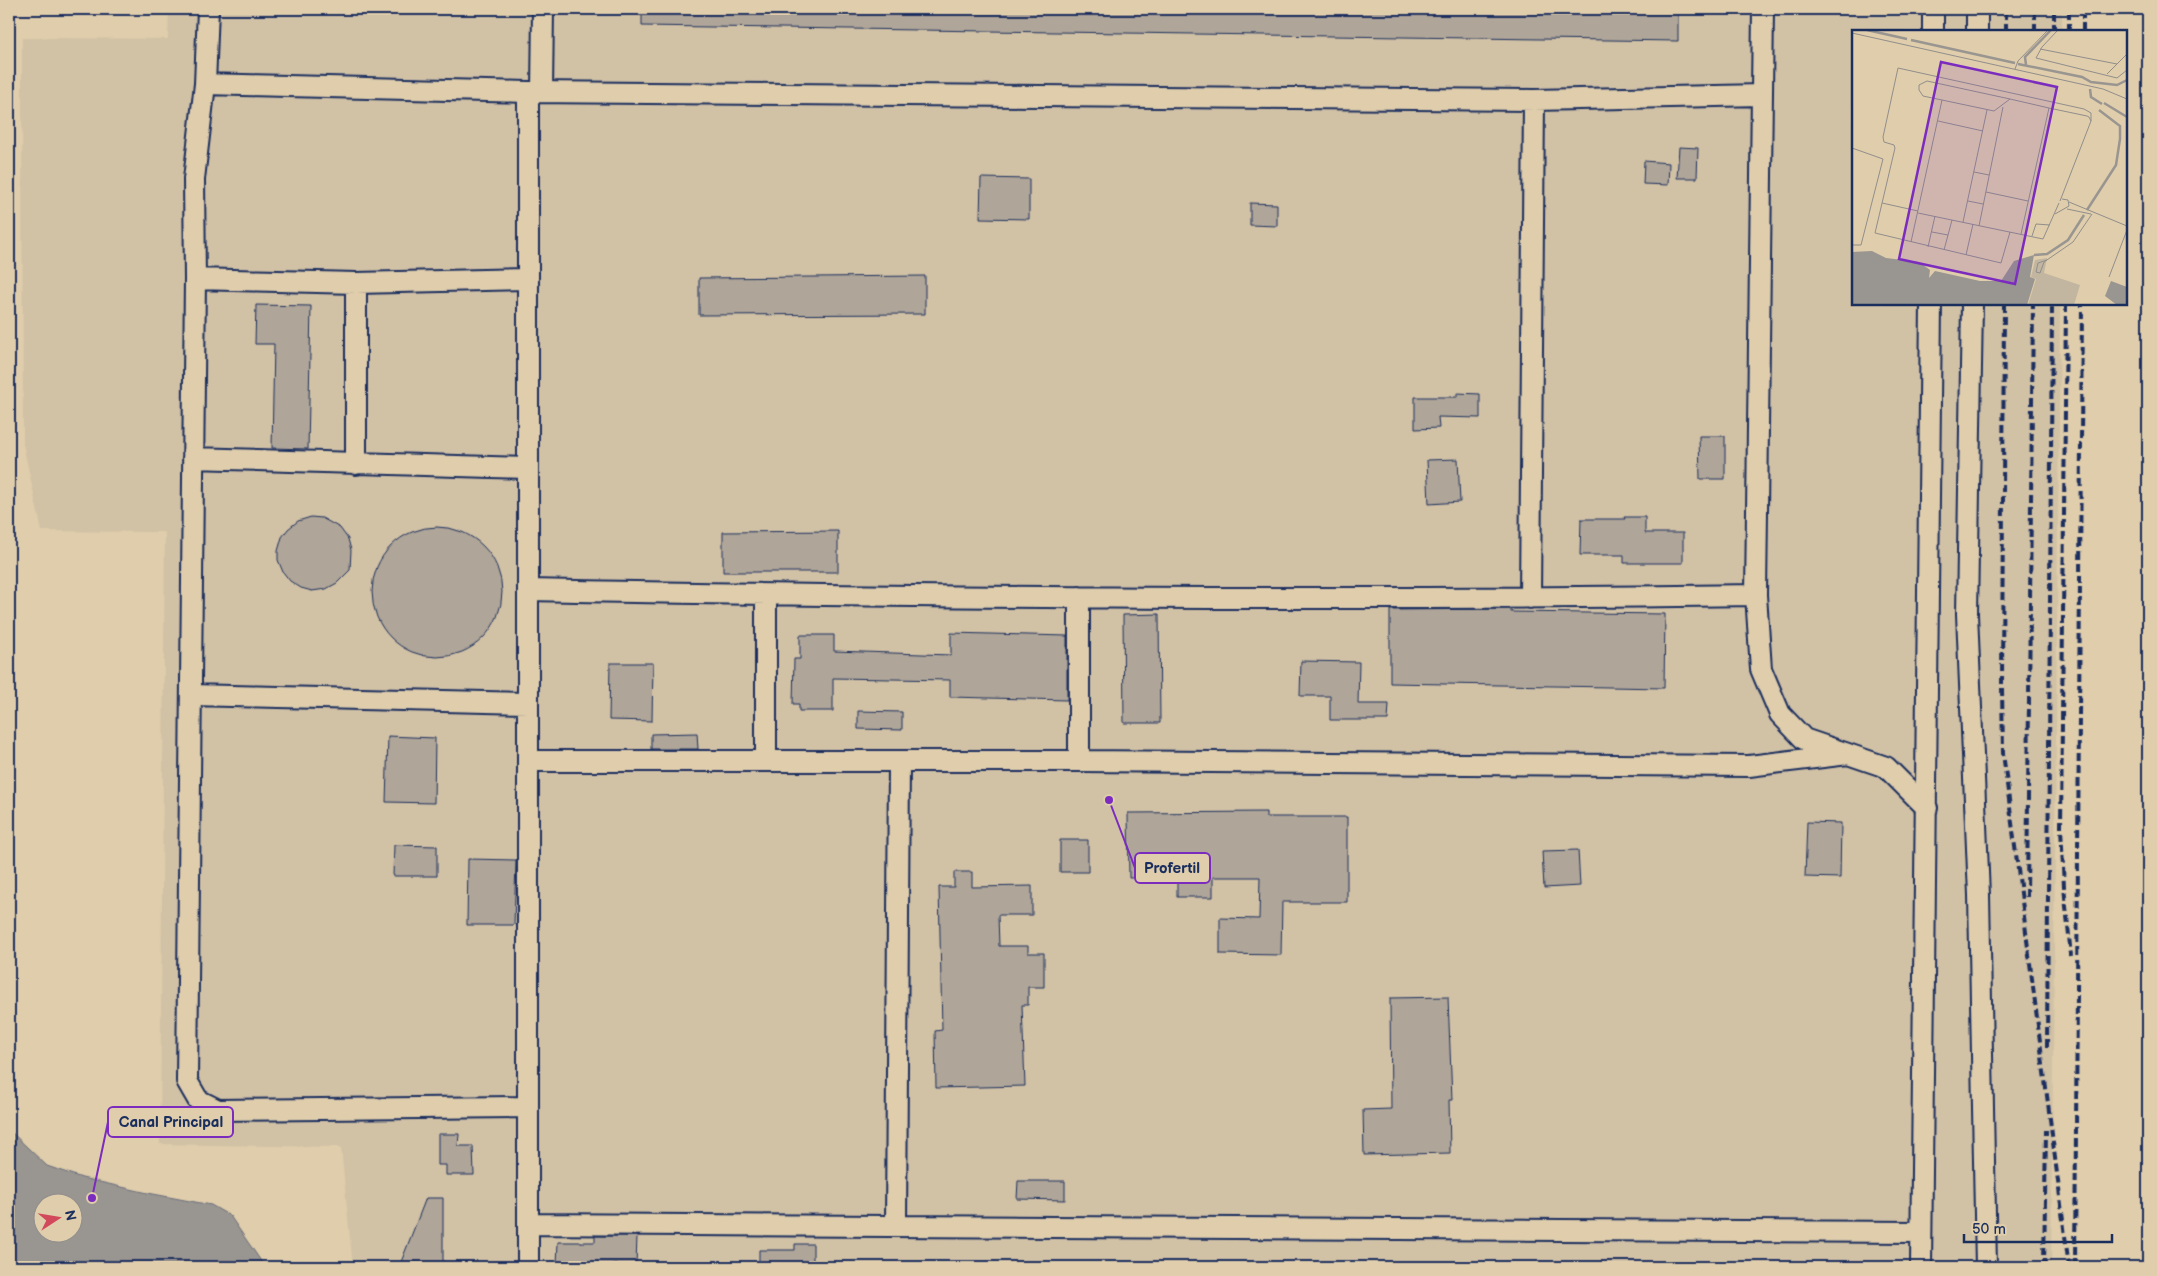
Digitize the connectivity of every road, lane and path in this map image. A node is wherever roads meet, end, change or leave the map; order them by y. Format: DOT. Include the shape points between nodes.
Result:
graph roads {
  1 [pos="208,9"];
  2 [pos="542,9"];
  3 [pos="1763,9"];
  4 [pos="1933,9"];
  5 [pos="1977,9"];
  6 [pos="1933,30"];
  7 [pos="1977,30"];
  8 [pos="205,84"];
  9 [pos="535,92"];
  10 [pos="1761,95"];
  11 [pos="1534,100"];
  12 [pos="195,279"];
  13 [pos="528,279"];
  14 [pos="356,283"];
  15 [pos="1931,305"];
  16 [pos="1972,305"];
  17 [pos="193,458"];
  18 [pos="356,464"];
  19 [pos="528,468"];
  20 [pos="528,590"];
  21 [pos="766,595"];
  22 [pos="1756,595"];
  23 [pos="1079,597"];
  24 [pos="1530,598"];
  25 [pos="191,695"];
  26 [pos="528,703"];
  27 [pos="1848,754"];
  28 [pos="528,761"];
  29 [pos="766,761"];
  30 [pos="899,761"];
  31 [pos="1079,761"];
  32 [pos="1927,808"];
  33 [pos="528,1107"];
  34 [pos="528,1224"];
  35 [pos="896,1226"];
  36 [pos="1921,1232"];
  37 [pos="528,1267"];
  38 [pos="1921,1267"];
  39 [pos="1986,1267"];
  1 -- 8 [label="lane"];
  2 -- 9 [label="lane"];
  3 -- 10 [label="lane"];
  4 -- 6 [label="lane"];
  5 -- 7 [label="lane"];
  8 -- 9 [label="lane"];
  8 -- 12 [label="lane" via="194,179"];
  9 -- 11 [label="lane"];
  9 -- 13 [label="lane"];
  10 -- 11 [label="lane"];
  10 -- 22 [label="lane"];
  11 -- 24 [label="lane"];
  12 -- 14 [label="lane"];
  12 -- 17 [label="lane"];
  13 -- 14 [label="lane"];
  13 -- 19 [label="lane"];
  14 -- 18 [label="lane"];
  15 -- 32 [label="lane"];
  16 -- 39 [label="lane" via="1967,614 1979,895"];
  17 -- 18 [label="lane"];
  17 -- 25 [label="lane"];
  18 -- 19 [label="lane"];
  19 -- 20 [label="lane"];
  20 -- 21 [label="lane"];
  20 -- 26 [label="lane"];
  21 -- 23 [label="lane"];
  21 -- 29 [label="lane"];
  22 -- 24 [label="lane"];
  22 -- 27 [label="lane" via="1761,669 1780,714 1804,739"];
  23 -- 24 [label="lane"];
  23 -- 31 [label="lane"];
  25 -- 26 [label="lane"];
  25 -- 33 [label="lane" via="187,1081 198,1100 218,1110"];
  26 -- 28 [label="lane"];
  27 -- 31 [label="lane" via="1749,766"];
  27 -- 32 [label="lane" via="1886,767"];
  28 -- 29 [label="lane"];
  28 -- 33 [label="lane"];
  29 -- 30 [label="lane"];
  30 -- 31 [label="lane"];
  30 -- 35 [label="lane"];
  32 -- 36 [label="lane"];
  33 -- 34 [label="lane"];
  34 -- 35 [label="lane"];
  34 -- 37 [label="lane"];
  35 -- 36 [label="lane"];
  36 -- 38 [label="lane"];
}
